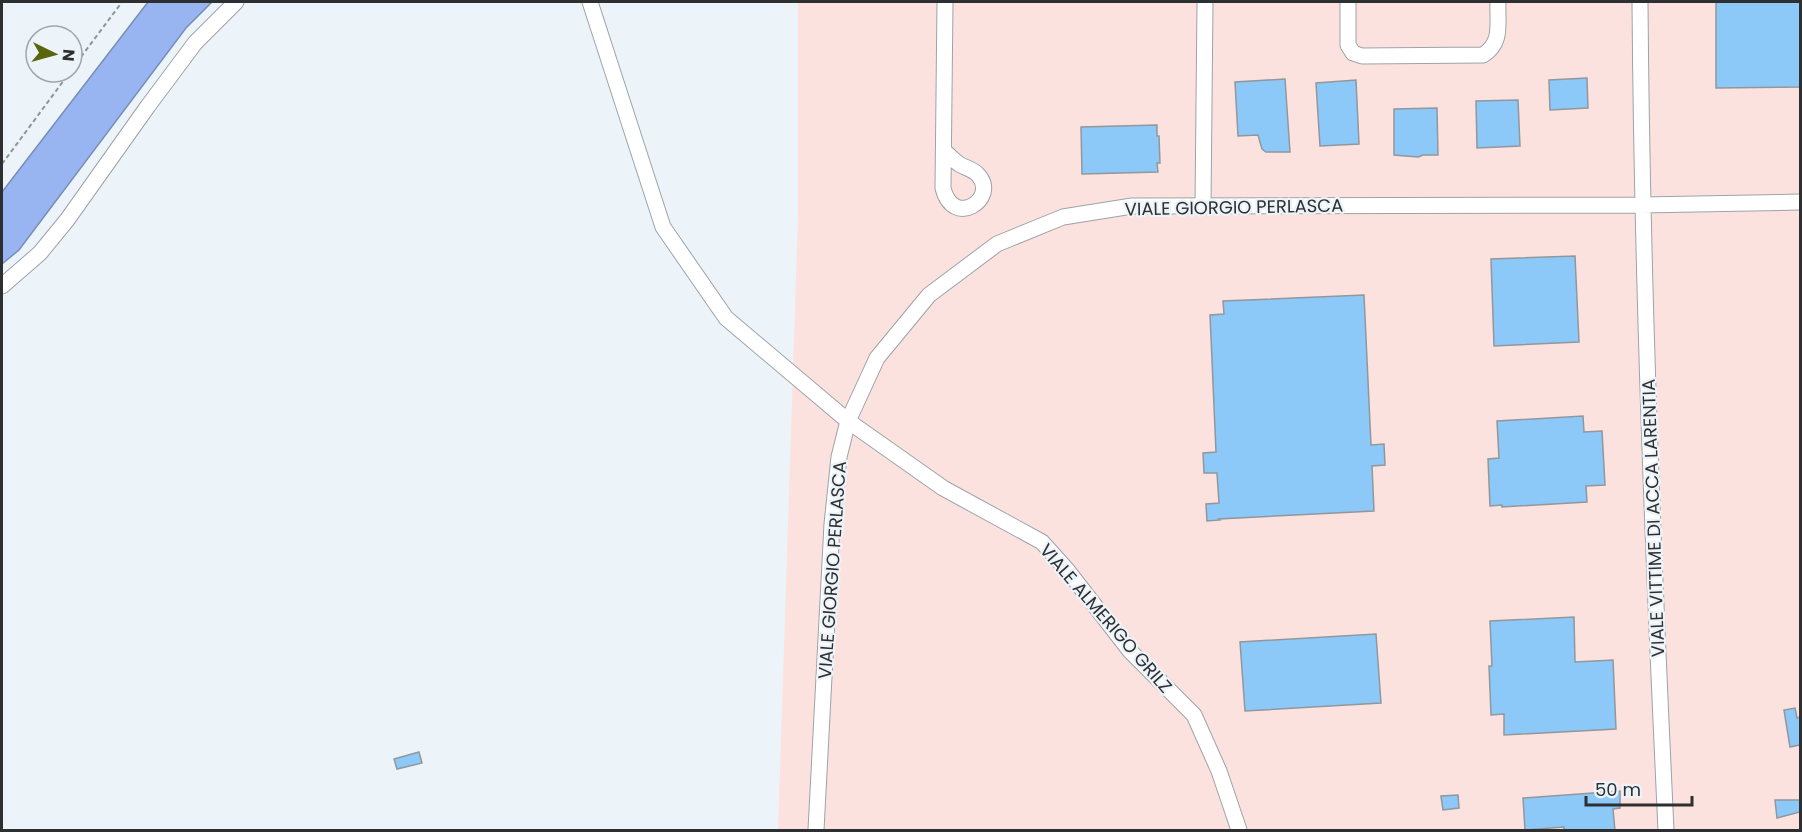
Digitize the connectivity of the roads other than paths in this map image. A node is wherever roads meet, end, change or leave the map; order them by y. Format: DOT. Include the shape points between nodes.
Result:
graph roads {
  1 [pos="236,2"];
  2 [pos="590,2"];
  3 [pos="945,2"];
  4 [pos="1205,2"];
  5 [pos="1348,2"];
  6 [pos="1498,2"];
  7 [pos="1640,2"];
  8 [pos="944,151"];
  9 [pos="1800,202"];
  10 [pos="1203,205"];
  11 [pos="1641,205"];
  12 [pos="2,286"];
  13 [pos="848,421"];
  14 [pos="816,831"];
  15 [pos="1239,831"];
  16 [pos="1666,831"];
  1 -- 12 [label="street" via="195,44 40,253"];
  2 -- 13 [label="street, VIALE ALMERIGO GRILZ" via="663,227 726,318"];
  3 -- 8 [label="street"];
  4 -- 10 [label="street"];
  5 -- 6 [label="street" via="1348,45 1353,53 1362,56 1483,55 1493,49 1497,39"];
  7 -- 11 [label="street, VIALE VITTIME DI ACCA LARENTIA"];
  9 -- 11 [label="street, VIALE GIORGIO PERLASCA"];
  10 -- 11 [label="street, VIALE GIORGIO PERLASCA"];
  10 -- 13 [label="street, VIALE GIORGIO PERLASCA" via="1132,206 1063,216 997,244 929,295 877,358"];
  11 -- 16 [label="street, VIALE VITTIME DI ACCA LARENTIA"];
  13 -- 14 [label="street, VIALE GIORGIO PERLASCA" via="839,457 831,524"];
  13 -- 15 [label="street, VIALE ALMERIGO GRILZ" via="943,488 1042,542 1130,651 1194,715 1219,771"];
}
